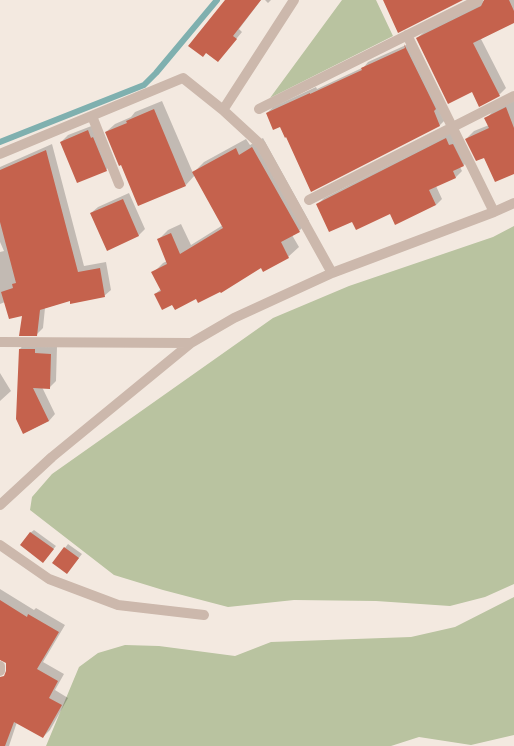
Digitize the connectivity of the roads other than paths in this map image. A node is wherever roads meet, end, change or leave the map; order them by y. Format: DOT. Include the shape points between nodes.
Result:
graph roads {
  1 [pos="294,0"];
  2 [pos="478,0"];
  3 [pos="407,35"];
  4 [pos="514,96"];
  5 [pos="259,109"];
  6 [pos="223,110"];
  7 [pos="92,116"];
  8 [pos="452,128"];
  9 [pos="0,154"];
  10 [pos="119,184"];
  11 [pos="309,200"];
  12 [pos="514,203"];
  13 [pos="494,212"];
  14 [pos="332,273"];
  15 [pos="0,342"];
  16 [pos="191,343"];
  17 [pos="0,505"];
  18 [pos="0,545"];
  19 [pos="204,615"];
  20 [pos="0,666"];
  21 [pos="0,671"];
  1 -- 6 [label="street"];
  2 -- 3 [label="street"];
  3 -- 5 [label="street"];
  3 -- 8 [label="street"];
  4 -- 8 [label="street"];
  6 -- 7 [label="street" via="183,78"];
  6 -- 14 [label="street" via="261,145"];
  7 -- 9 [label="street"];
  7 -- 10 [label="street"];
  8 -- 11 [label="street"];
  8 -- 13 [label="street"];
  12 -- 13 [label="street"];
  13 -- 14 [label="street"];
  14 -- 16 [label="street" via="234,318"];
  15 -- 16 [label="street"];
  16 -- 17 [label="street" via="52,457"];
  18 -- 19 [label="street" via="49,579 118,605"];
  20 -- 21 [label="street"];
}
